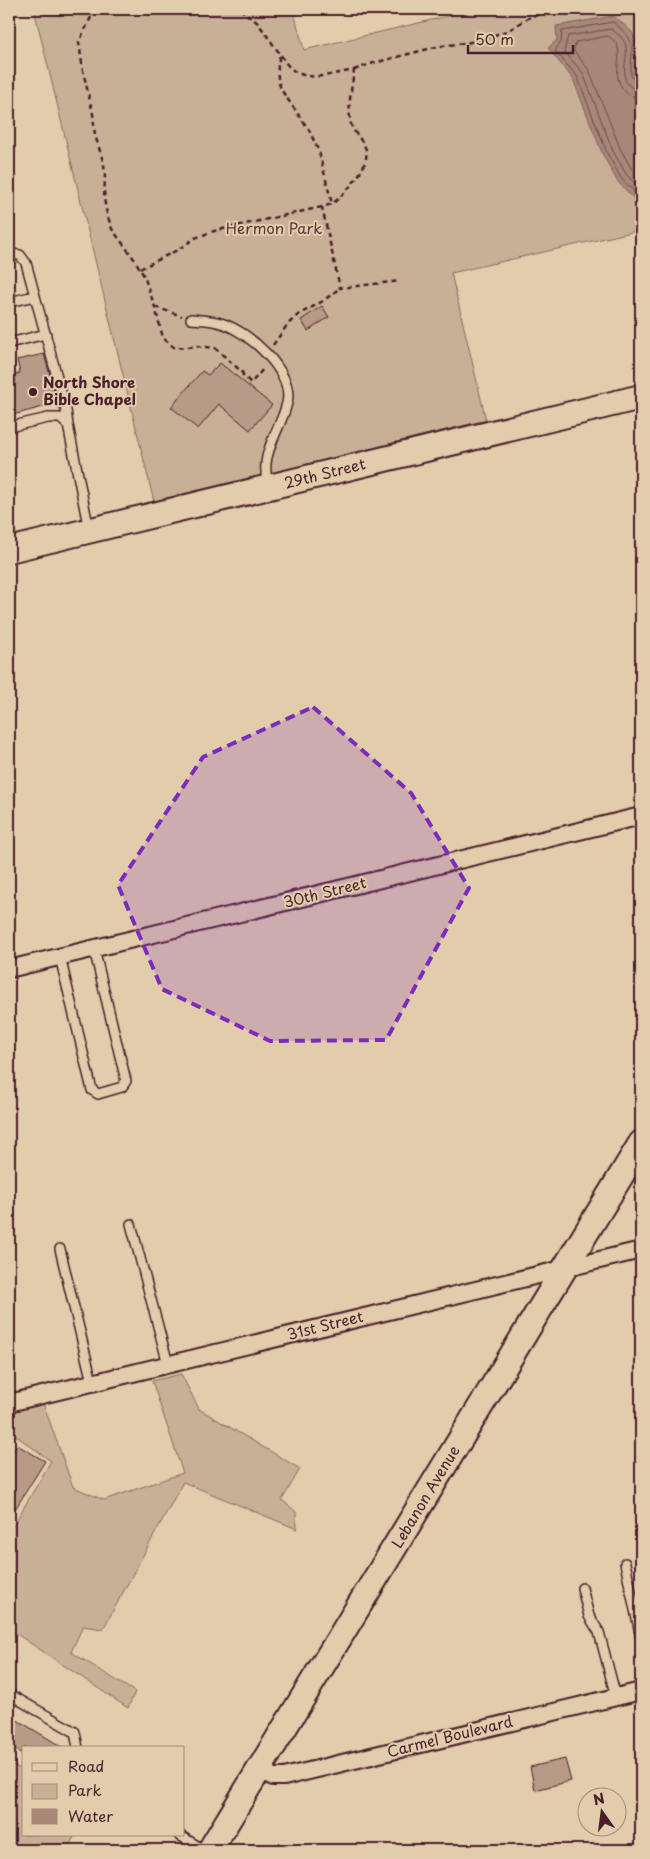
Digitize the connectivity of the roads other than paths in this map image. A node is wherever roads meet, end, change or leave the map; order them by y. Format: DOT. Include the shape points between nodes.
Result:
graph roads {
  1 [pos="9,254"];
  2 [pos="36,296"];
  3 [pos="9,302"];
  4 [pos="191,319"];
  5 [pos="46,334"];
  6 [pos="9,343"];
  7 [pos="641,397"];
  8 [pos="68,426"];
  9 [pos="9,427"];
  10 [pos="268,488"];
  11 [pos="90,531"];
  12 [pos="9,550"];
  13 [pos="641,816"];
  14 [pos="94,949"];
  15 [pos="60,957"];
  16 [pos="9,969"];
  17 [pos="641,1143"];
  18 [pos="132,1224"];
  19 [pos="60,1249"];
  20 [pos="641,1250"];
  21 [pos="565,1268"];
  22 [pos="168,1364"];
  23 [pos="92,1382"];
  24 [pos="9,1403"];
  25 [pos="625,1563"];
  26 [pos="582,1588"];
  27 [pos="641,1638"];
  28 [pos="641,1691"];
  29 [pos="9,1694"];
  30 [pos="616,1697"];
  31 [pos="78,1746"];
  32 [pos="260,1770"];
  33 [pos="181,1836"];
  34 [pos="204,1850"];
  35 [pos="210,1850"];
  1 -- 2 [label="lane" via="20,255 26,263"];
  2 -- 3 [label="lane"];
  2 -- 5 [label="lane"];
  4 -- 10 [label="lane" via="221,323 243,333 269,357 284,378 288,403 266,464"];
  5 -- 6 [label="lane"];
  5 -- 8 [label="lane"];
  7 -- 10 [label="street, 29th Street"];
  8 -- 9 [label="lane" via="60,418 48,418"];
  8 -- 11 [label="lane"];
  10 -- 11 [label="street, 29th Street"];
  11 -- 12 [label="street, 29th Street"];
  13 -- 14 [label="street, 30th Street"];
  14 -- 15 [label="street, 30th Street"];
  14 -- 15 [label="lane" via="126,1081 122,1087 98,1094 92,1090"];
  15 -- 16 [label="street, 30th Street"];
  17 -- 21 [label="street, Lebanon Avenue"];
  18 -- 22 [label="lane"];
  19 -- 23 [label="lane"];
  20 -- 21 [label="street, 31st Street"];
  21 -- 22 [label="street, 31st Street"];
  21 -- 32 [label="street, Lebanon Avenue"];
  22 -- 23 [label="street, 31st Street"];
  23 -- 24 [label="street, 31st Street"];
  25 -- 27 [label="lane"];
  26 -- 30 [label="lane" via="589,1616 600,1632"];
  28 -- 30 [label="street, Carmel Boulevard"];
  29 -- 31 [label="lane" via="75,1732"];
  30 -- 32 [label="street, Carmel Boulevard" via="284,1777 273,1777"];
  32 -- 35 [label="street, Lebanon Avenue"];
  33 -- 34 [label="lane"];
}
